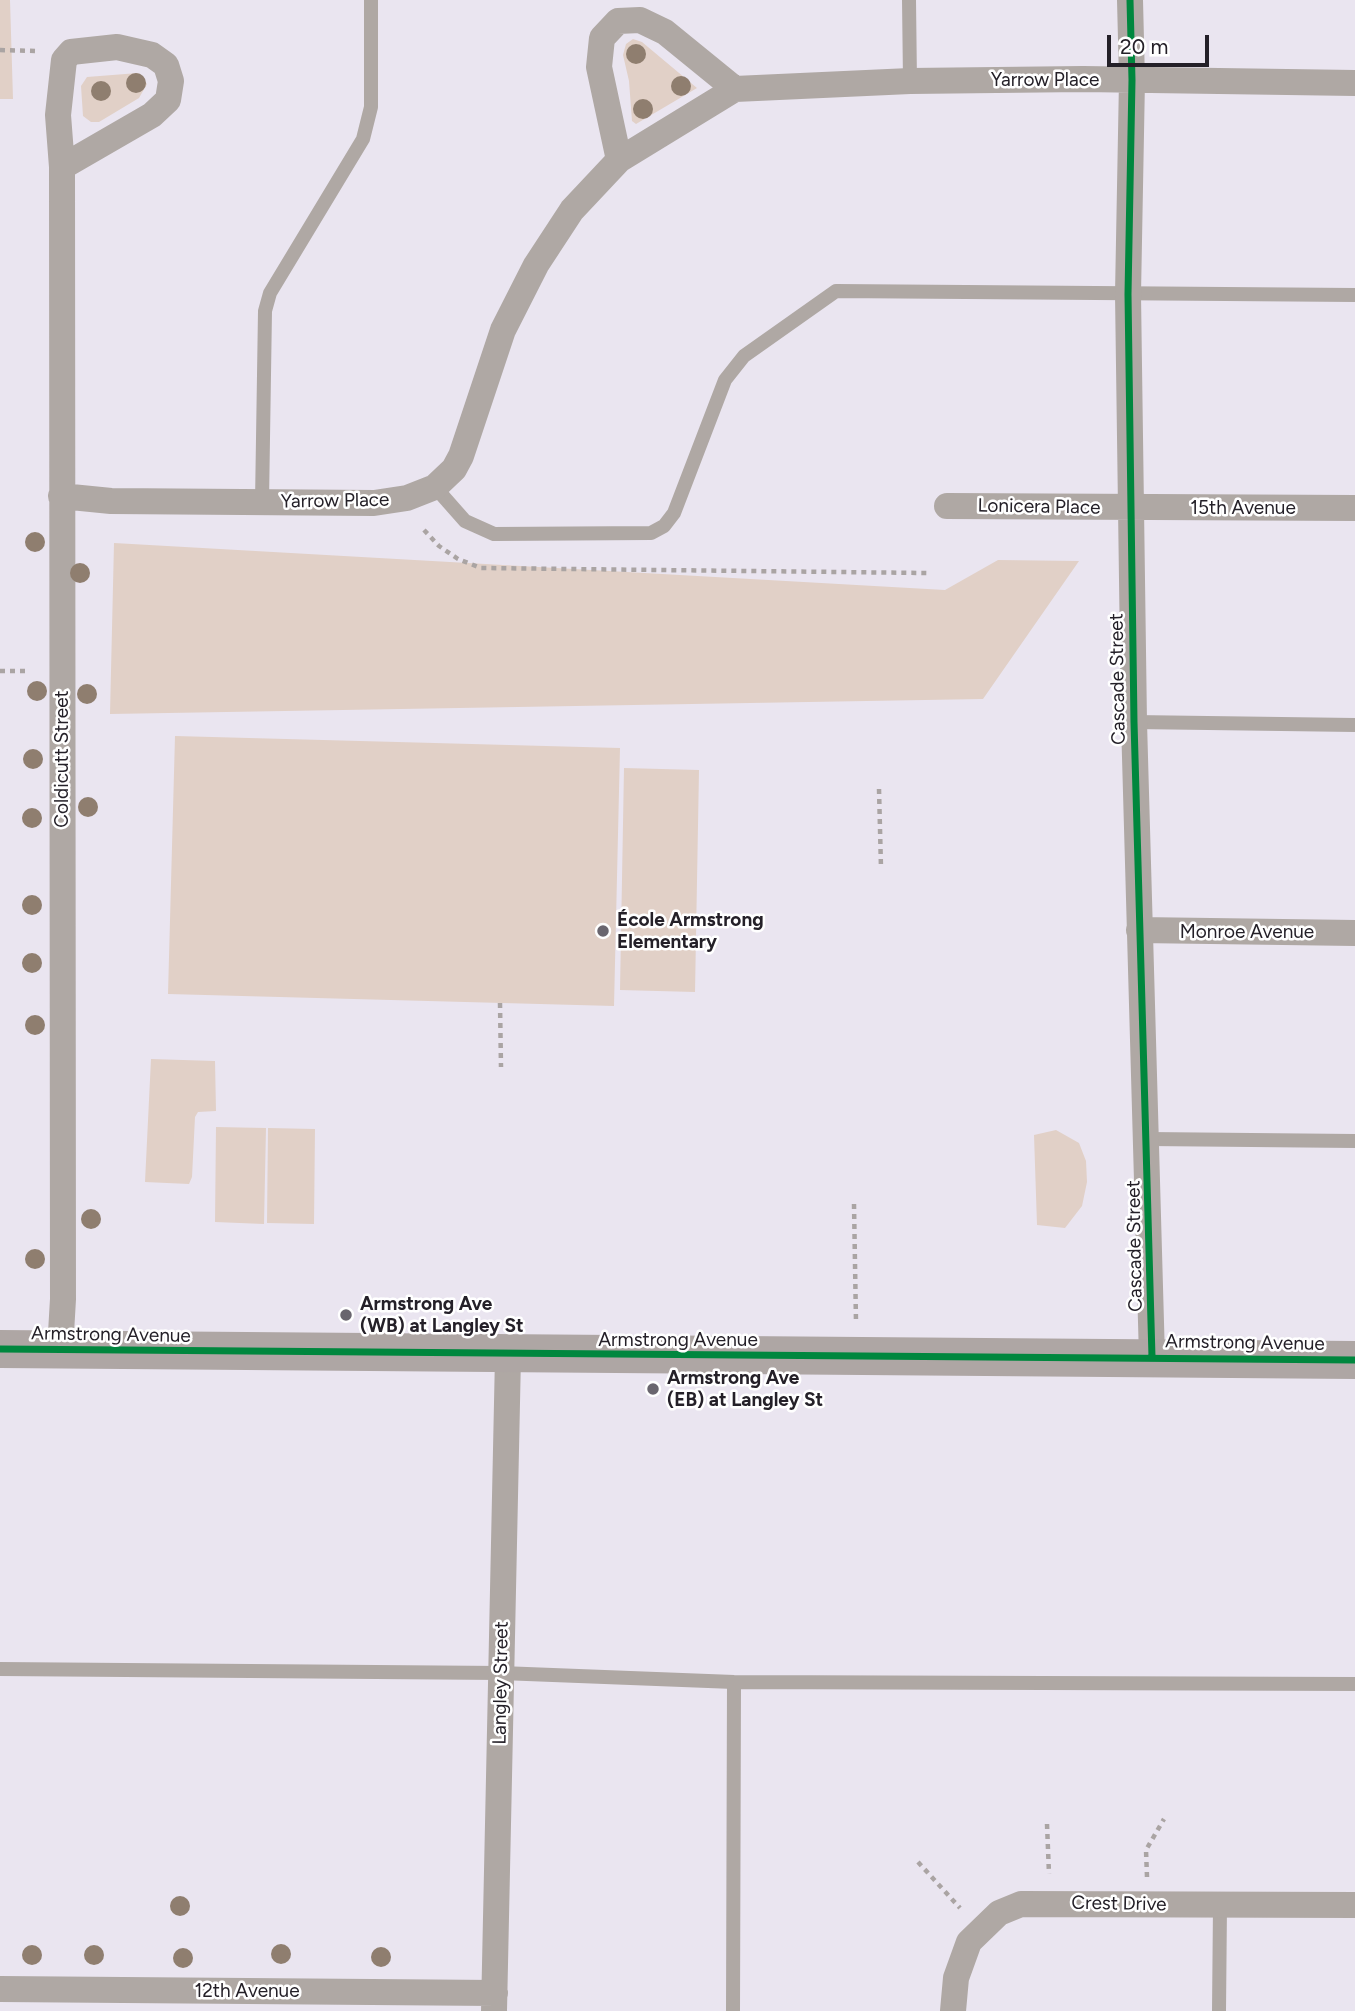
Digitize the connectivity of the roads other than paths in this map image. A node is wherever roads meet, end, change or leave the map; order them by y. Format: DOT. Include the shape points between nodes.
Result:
graph roads {
  1 [pos="371,0"];
  2 [pos="909,0"];
  3 [pos="1130,0"];
  4 [pos="1132,80"];
  5 [pos="910,81"];
  6 [pos="1355,83"];
  7 [pos="735,89"];
  8 [pos="619,160"];
  9 [pos="62,167"];
  10 [pos="1128,294"];
  11 [pos="1355,295"];
  12 [pos="435,487"];
  13 [pos="61,496"];
  14 [pos="262,502"];
  15 [pos="947,506"];
  16 [pos="1132,508"];
  17 [pos="1355,508"];
  18 [pos="1134,722"];
  19 [pos="1355,724"];
  20 [pos="1139,930"];
  21 [pos="1355,933"];
  22 [pos="1148,1139"];
  23 [pos="1355,1141"];
  24 [pos="0,1349"];
  25 [pos="60,1350"];
  26 [pos="508,1356"];
  27 [pos="1152,1357"];
  28 [pos="1355,1360"];
  29 [pos="0,1670"];
  30 [pos="501,1673"];
  31 [pos="734,1682"];
  32 [pos="1355,1684"];
  33 [pos="1355,1905"];
  34 [pos="1220,1906"];
  35 [pos="0,1989"];
  36 [pos="494,2002"];
  37 [pos="733,2011"];
  38 [pos="953,2011"];
  39 [pos="1219,2011"];
  1 -- 14 [label="lane" via="370,107 363,139 270,293 265,311"];
  2 -- 5 [label="lane"];
  3 -- 4 [label="street, Cascade Street"];
  4 -- 5 [label="street, Yarrow Place"];
  4 -- 6 [label="street, Yarrow Place"];
  4 -- 10 [label="street, Cascade Street"];
  5 -- 7 [label="street, Yarrow Place"];
  7 -- 8 [label="street, Yarrow Place"];
  7 -- 8 [label="street" via="665,32 640,20 618,21 602,38 599,67"];
  8 -- 12 [label="street, Yarrow Place" via="572,210 536,265 503,330 467,442 454,469"];
  9 -- 9 [label="street, Coldicutt Street" via="58,116 64,60 71,52 117,47 152,55 166,65 171,81 168,100 152,116"];
  9 -- 13 [label="street, Coldicutt Street"];
  10 -- 11 [label="lane"];
  10 -- 12 [label="lane" via="836,291 744,356 725,380 674,513 651,533 494,534 465,521"];
  10 -- 16 [label="street, Cascade Street"];
  12 -- 14 [label="street, Yarrow Place" via="407,498 374,503"];
  13 -- 14 [label="street, Yarrow Place" via="111,501"];
  13 -- 25 [label="street, Coldicutt Street"];
  15 -- 16 [label="street, Lonicera Place"];
  16 -- 17 [label="street, 15th Avenue"];
  16 -- 18 [label="street, Cascade Street"];
  18 -- 19 [label="lane"];
  18 -- 20 [label="street, Cascade Street"];
  20 -- 21 [label="street, Monroe Avenue"];
  20 -- 22 [label="street, Cascade Street"];
  22 -- 23 [label="lane"];
  22 -- 27 [label="street, Cascade Street"];
  24 -- 25 [label="street, Armstrong Avenue"];
  25 -- 26 [label="street, Armstrong Avenue"];
  26 -- 27 [label="street, Armstrong Avenue"];
  26 -- 30 [label="street, Langley Street"];
  27 -- 28 [label="street, Armstrong Avenue"];
  29 -- 30 [label="lane"];
  30 -- 31 [label="lane"];
  30 -- 36 [label="street, Langley Street"];
  31 -- 32 [label="lane"];
  31 -- 37 [label="lane"];
  33 -- 34 [label="street, Crest Drive"];
  34 -- 38 [label="street, Crest Drive" via="1033,1902 1009,1908 980,1928 969,1942 959,1966"];
  34 -- 39 [label="lane"];
  35 -- 36 [label="street, 12th Avenue"];
}
